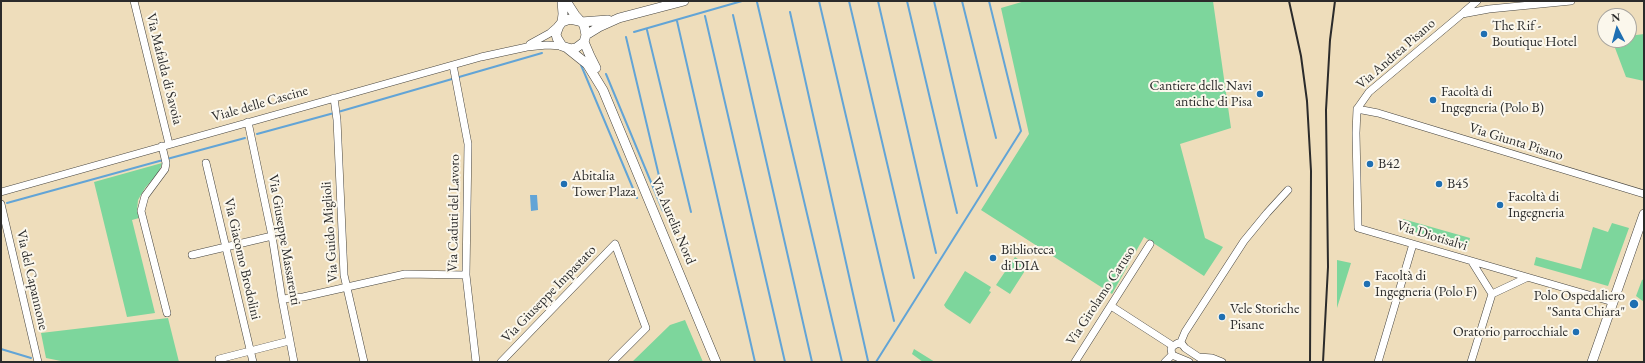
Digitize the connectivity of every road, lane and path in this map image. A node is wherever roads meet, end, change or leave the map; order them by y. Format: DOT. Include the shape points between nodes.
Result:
graph roads {
  1 [pos="134,1"];
  2 [pos="562,1"];
  3 [pos="566,1"];
  4 [pos="684,1"];
  5 [pos="1477,1"];
  6 [pos="1483,1"];
  7 [pos="1571,1"];
  8 [pos="1489,9"];
  9 [pos="1462,14"];
  10 [pos="619,18"];
  11 [pos="580,22"];
  12 [pos="560,24"];
  13 [pos="585,39"];
  14 [pos="527,46"];
  15 [pos="564,47"];
  16 [pos="453,68"];
  17 [pos="603,90"];
  18 [pos="334,98"];
  19 [pos="1358,108"];
  20 [pos="248,122"];
  21 [pos="166,145"];
  22 [pos="206,163"];
  23 [pos="1288,190"];
  24 [pos="1,192"];
  25 [pos="1644,194"];
  26 [pos="1,204"];
  27 [pos="1644,214"];
  28 [pos="272,236"];
  29 [pos="1150,244"];
  30 [pos="1413,244"];
  31 [pos="226,247"];
  32 [pos="192,255"];
  33 [pos="1472,262"];
  34 [pos="466,275"];
  35 [pos="1526,278"];
  36 [pos="347,288"];
  37 [pos="1492,294"];
  38 [pos="282,299"];
  39 [pos="1613,302"];
  40 [pos="1111,306"];
  41 [pos="167,313"];
  42 [pos="289,341"];
  43 [pos="1179,346"];
  44 [pos="251,351"];
  45 [pos="1172,355"];
  46 [pos="1199,357"];
  47 [pos="1180,358"];
  48 [pos="219,359"];
  49 [pos="38,362"];
  50 [pos="253,362"];
  51 [pos="294,362"];
  52 [pos="364,362"];
  53 [pos="476,362"];
  54 [pos="501,362"];
  55 [pos="612,362"];
  56 [pos="716,362"];
  57 [pos="1074,362"];
  58 [pos="1165,362"];
  59 [pos="1189,362"];
  60 [pos="1206,362"];
  61 [pos="1222,362"];
  62 [pos="1378,362"];
  63 [pos="1471,362"];
  64 [pos="1592,362"];
  1 -- 21 [label="street, Via Mafalda di Savoia"];
  2 -- 12 [label="main road" via="563,14"];
  3 -- 11 [label="main road"];
  4 -- 10 [label="main road"];
  5 -- 9 [label="street"];
  6 -- 8 [label="street"];
  7 -- 8 [label="street, Via Andrea Pisano"];
  8 -- 9 [label="street, Via Andrea Pisano"];
  9 -- 19 [label="street, Via Andrea Pisano" via="1372,89"];
  10 -- 11 [label="main road"];
  10 -- 13 [label="main road" via="599,27"];
  11 -- 12 [label="main road" via="570,19"];
  11 -- 13 [label="main road" via="585,28"];
  12 -- 14 [label="street, Viale delle Cascine"];
  12 -- 15 [label="main road" via="556,34"];
  13 -- 15 [label="main road" via="576,48"];
  13 -- 17 [label="main road, Via Aurelia Nord"];
  14 -- 15 [label="street, Viale delle Cascine"];
  14 -- 16 [label="street, Viale delle Cascine"];
  15 -- 17 [label="main road, Via Aurelia Nord" via="587,64"];
  16 -- 18 [label="street, Viale delle Cascine"];
  16 -- 34 [label="street, Via Caduti del Lavoro" via="468,144"];
  17 -- 56 [label="main road, Via Aurelia Nord"];
  18 -- 20 [label="street, Viale delle Cascine"];
  18 -- 36 [label="street, Via Guido Miglioli" via="342,250"];
  19 -- 25 [label="street, Via Giunta Pisano"];
  19 -- 30 [label="street, Via Diotisalvi" via="1358,228"];
  20 -- 21 [label="street, Viale delle Cascine"];
  20 -- 28 [label="street, Via Giuseppe Massarenti"];
  21 -- 24 [label="street, Viale delle Cascine"];
  21 -- 41 [label="street, Via Mafalda di Savoia" via="164,171 145,196 141,210"];
  22 -- 31 [label="street, Via Giacomo Brodolini"];
  23 -- 43 [label="street" via="1244,241 1182,337"];
  26 -- 49 [label="street, Via del Capannone"];
  27 -- 39 [label="main road"];
  28 -- 31 [label="street"];
  28 -- 38 [label="street, Via Giuseppe Massarenti"];
  29 -- 40 [label="street, Via Girolamo Caruso"];
  30 -- 33 [label="street, Via Diotisalvi"];
  30 -- 62 [label="street"];
  31 -- 32 [label="street"];
  31 -- 44 [label="street, Via Giacomo Brodolini"];
  33 -- 35 [label="street, Via Diotisalvi"];
  33 -- 37 [label="street"];
  34 -- 36 [label="street" via="405,274"];
  34 -- 53 [label="street, Via Caduti del Lavoro"];
  35 -- 37 [label="street"];
  35 -- 39 [label="street, Via Diotisalvi"];
  36 -- 38 [label="street"];
  36 -- 52 [label="street, Via Guido Miglioli"];
  37 -- 63 [label="street"];
  38 -- 42 [label="street, Via Giuseppe Massarenti"];
  39 -- 64 [label="main road"];
  40 -- 43 [label="street"];
  40 -- 57 [label="street, Via Girolamo Caruso"];
  42 -- 44 [label="street"];
  42 -- 51 [label="street, Via Giuseppe Massarenti"];
  43 -- 45 [label="street" via="1171,351"];
  43 -- 46 [label="street"];
  43 -- 47 [label="street" via="1184,355"];
  44 -- 48 [label="street"];
  44 -- 50 [label="street, Via Giacomo Brodolini"];
  45 -- 47 [label="street"];
  45 -- 58 [label="street"];
  46 -- 60 [label="street"];
  46 -- 61 [label="street"];
  47 -- 59 [label="street"];
  54 -- 55 [label="street, Via Giuseppe Impastato" via="615,244 646,328"];
}
